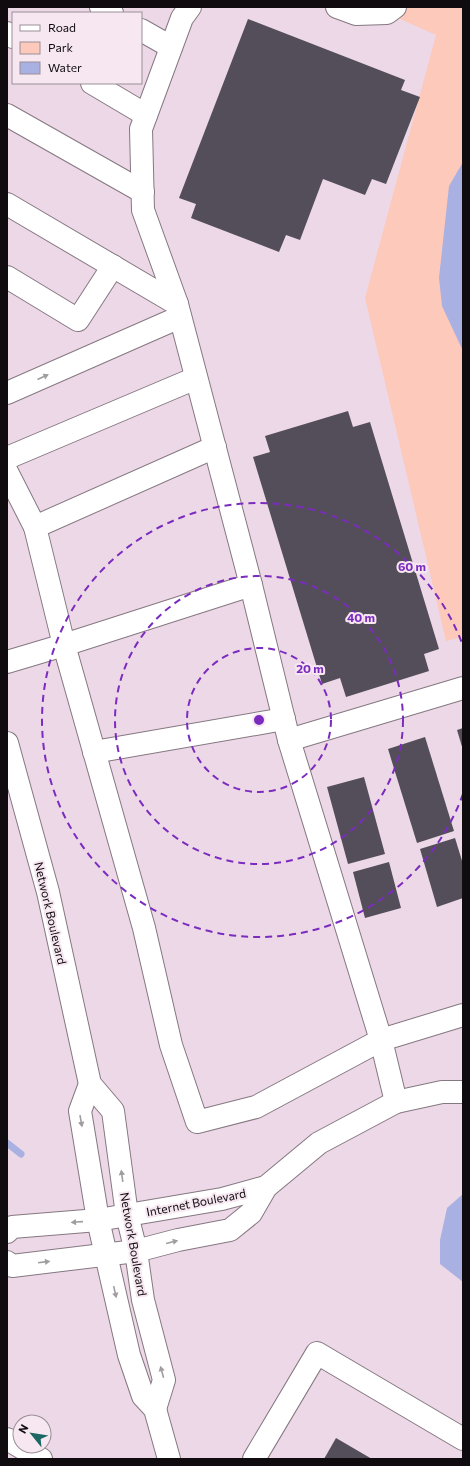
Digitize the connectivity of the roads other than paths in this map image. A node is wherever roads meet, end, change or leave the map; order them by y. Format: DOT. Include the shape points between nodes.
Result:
graph roads {
  1 [pos="101,7"];
  2 [pos="190,7"];
  3 [pos="337,7"];
  4 [pos="395,7"];
  5 [pos="110,12"];
  6 [pos="142,31"];
  7 [pos="171,47"];
  8 [pos="94,84"];
  9 [pos="7,115"];
  10 [pos="146,115"];
  11 [pos="143,192"];
  12 [pos="7,204"];
  13 [pos="113,266"];
  14 [pos="7,277"];
  15 [pos="178,310"];
  16 [pos="196,378"];
  17 [pos="7,393"];
  18 [pos="215,447"];
  19 [pos="7,458"];
  20 [pos="7,472"];
  21 [pos="35,528"];
  22 [pos="251,585"];
  23 [pos="64,645"];
  24 [pos="7,662"];
  25 [pos="463,688"];
  26 [pos="284,718"];
  27 [pos="289,740"];
  28 [pos="7,743"];
  29 [pos="94,752"];
  30 [pos="463,1015"];
  31 [pos="381,1040"];
  32 [pos="90,1084"];
  33 [pos="463,1092"];
  34 [pos="396,1102"];
  35 [pos="266,1187"];
  36 [pos="127,1215"];
  37 [pos="98,1220"];
  38 [pos="7,1232"];
  39 [pos="136,1251"];
  40 [pos="106,1254"];
  41 [pos="7,1262"];
  42 [pos="155,1409"];
  43 [pos="7,1439"];
  44 [pos="463,1439"];
  45 [pos="41,1459"];
  46 [pos="170,1459"];
  47 [pos="254,1459"];
  1 -- 5 [label="street"];
  2 -- 7 [label="street" via="182,18"];
  3 -- 4 [label="street" via="356,14 387,13"];
  6 -- 7 [label="street"];
  7 -- 10 [label="street"];
  8 -- 10 [label="street"];
  9 -- 11 [label="street"];
  10 -- 11 [label="street" via="141,129"];
  11 -- 15 [label="street" via="143,210"];
  12 -- 13 [label="street"];
  13 -- 14 [label="street" via="78,320"];
  13 -- 15 [label="street"];
  15 -- 16 [label="street"];
  17 -- 15 [label="street, one-way"];
  16 -- 18 [label="street"];
  16 -- 19 [label="street"];
  18 -- 21 [label="street"];
  18 -- 22 [label="street"];
  20 -- 21 [label="street"];
  21 -- 23 [label="street"];
  22 -- 23 [label="street"];
  22 -- 26 [label="street"];
  23 -- 24 [label="street"];
  23 -- 29 [label="street"];
  25 -- 27 [label="street"];
  26 -- 27 [label="street"];
  26 -- 29 [label="street"];
  27 -- 31 [label="street"];
  28 -- 32 [label="street, Network Boulevard" via="48,892"];
  29 -- 31 [label="street" via="144,928 171,1045 197,1122 256,1107"];
  30 -- 31 [label="street"];
  31 -- 34 [label="street"];
  36 -- 32 [label="street, Network Boulevard, one-way" via="113,1111"];
  32 -- 37 [label="street, one-way" via="80,1111"];
  33 -- 34 [label="street, Internet Boulevard" via="442,1092"];
  34 -- 35 [label="street, Internet Boulevard" via="319,1143"];
  35 -- 36 [label="street, Internet Boulevard" via="222,1199"];
  39 -- 35 [label="street, Internet Boulevard, one-way" via="230,1230 251,1212"];
  36 -- 37 [label="street, Internet Boulevard"];
  36 -- 39 [label="street, Network Boulevard"];
  37 -- 38 [label="street, Internet Boulevard, one-way" via="12,1227"];
  37 -- 40 [label="street"];
  39 -- 40 [label="street, Internet Boulevard"];
  42 -- 39 [label="street, Network Boulevard, one-way" via="164,1380 143,1300"];
  41 -- 40 [label="street, Internet Boulevard, one-way" via="12,1266"];
  40 -- 42 [label="street, one-way" via="129,1355 142,1396"];
  42 -- 46 [label="street"];
  43 -- 45 [label="street"];
  44 -- 47 [label="street" via="317,1353"];
}
